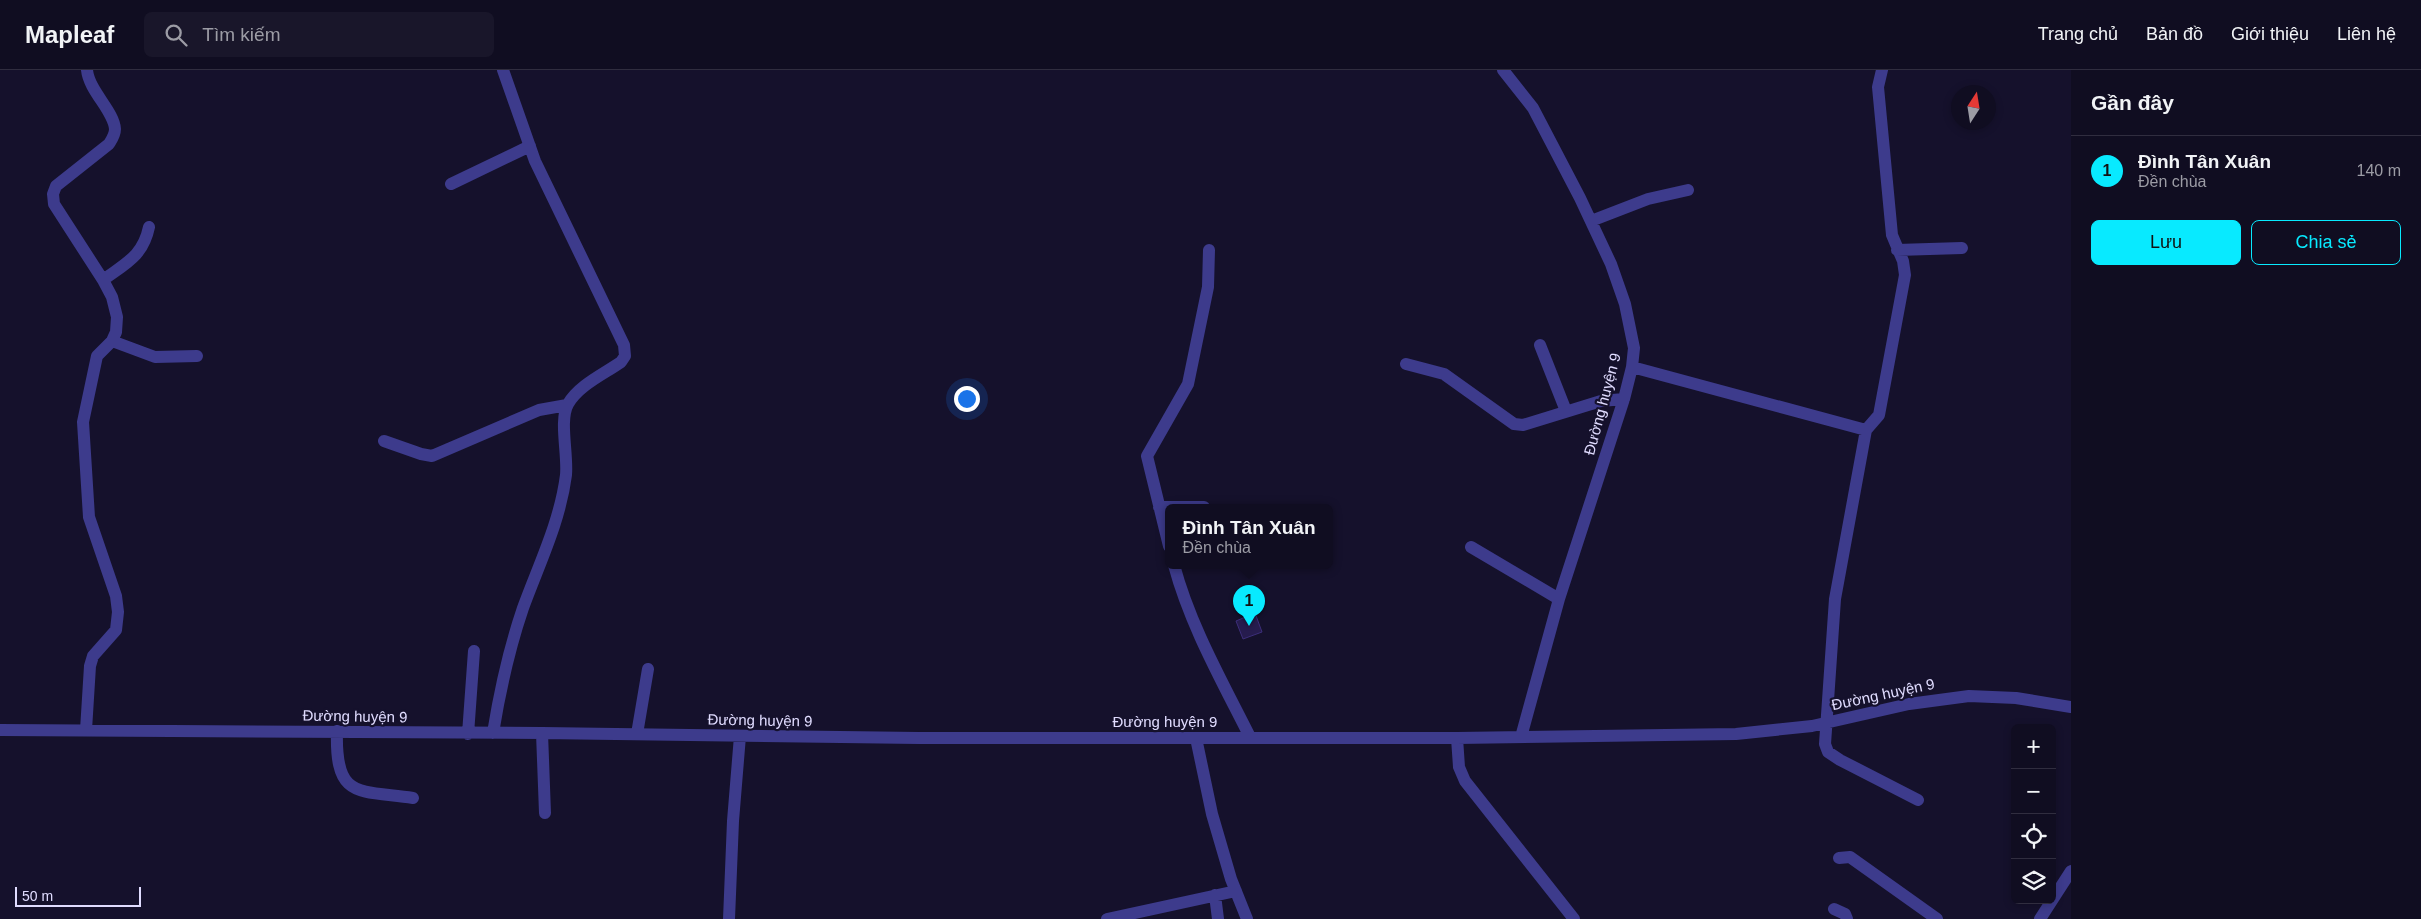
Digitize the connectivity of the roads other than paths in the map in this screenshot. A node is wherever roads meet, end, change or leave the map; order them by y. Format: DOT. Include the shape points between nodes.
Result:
graph roads {
  1 [pos="87,70"];
  2 [pos="503,70"];
  3 [pos="1503,70"];
  4 [pos="1882,70"];
  5 [pos="530,146"];
  6 [pos="451,184"];
  7 [pos="1688,190"];
  8 [pos="1591,221"];
  9 [pos="149,227"];
  10 [pos="1962,248"];
  11 [pos="1209,250"];
  12 [pos="1897,250"];
  13 [pos="104,280"];
  14 [pos="112,341"];
  15 [pos="1540,344"];
  16 [pos="197,356"];
  17 [pos="1406,364"];
  18 [pos="1632,368"];
  19 [pos="1624,399"];
  20 [pos="567,405"];
  21 [pos="1566,411"];
  22 [pos="1866,430"];
  23 [pos="384,441"];
  24 [pos="1159,506"];
  25 [pos="1165,506"];
  26 [pos="1165,530"];
  27 [pos="1471,547"];
  28 [pos="1175,569"];
  29 [pos="1559,599"];
  30 [pos="474,651"];
  31 [pos="648,668"];
  32 [pos="2071,708"];
  33 [pos="1826,722"];
  34 [pos="0,730"];
  35 [pos="86,730"];
  36 [pos="337,732"];
  37 [pos="542,732"];
  38 [pos="493,733"];
  39 [pos="468,734"];
  40 [pos="638,734"];
  41 [pos="740,736"];
  42 [pos="1250,737"];
  43 [pos="1521,737"];
  44 [pos="1196,738"];
  45 [pos="1457,738"];
  46 [pos="413,798"];
  47 [pos="1918,800"];
  48 [pos="545,813"];
  49 [pos="1839,858"];
  50 [pos="2071,870"];
  51 [pos="1236,890"];
  52 [pos="1215,895"];
  53 [pos="1834,909"];
  54 [pos="729,919"];
  55 [pos="1107,919"];
  56 [pos="1218,919"];
  57 [pos="1248,919"];
  58 [pos="1574,919"];
  59 [pos="1847,919"];
  60 [pos="1937,919"];
  61 [pos="2040,919"];
  1 -- 13 [label="street" via="88,79 114,124 114,136 109,144 56,186 53,194 54,204"];
  2 -- 5 [label="street"];
  3 -- 8 [label="street, Đường huyện 9" via="1533,108"];
  4 -- 12 [label="street" via="1878,87 1883,151 1892,235"];
  5 -- 6 [label="street"];
  5 -- 20 [label="street" via="624,345 621,362 576,393"];
  7 -- 8 [label="street" via="1648,199"];
  8 -- 18 [label="street, Đường huyện 9" via="1625,304 1634,348"];
  9 -- 13 [label="street" via="141,250"];
  10 -- 12 [label="street"];
  11 -- 24 [label="street" via="1208,287 1188,384 1147,456"];
  12 -- 22 [label="street" via="1905,275 1880,415"];
  13 -- 14 [label="street" via="117,317"];
  14 -- 16 [label="street" via="155,357"];
  14 -- 35 [label="street" via="97,356 83,422 90,517 116,596 118,612 116,630 93,656 90,666"];
  15 -- 21 [label="street"];
  17 -- 21 [label="street" via="1444,374 1514,424 1523,425"];
  18 -- 19 [label="street, Đường huyện 9"];
  18 -- 22 [label="street"];
  19 -- 21 [label="street" via="1601,401"];
  19 -- 29 [label="street, Đường huyện 9"];
  20 -- 23 [label="street" via="539,410 432,456"];
  20 -- 38 [label="street" via="562,499 504,671"];
  22 -- 33 [label="street" via="1836,598"];
  24 -- 25 [label="street"];
  24 -- 26 [label="street"];
  27 -- 29 [label="street"];
  28 -- 42 [label="street" via="1205,649"];
  29 -- 43 [label="street, Đường huyện 9"];
  30 -- 39 [label="street"];
  31 -- 40 [label="street"];
  32 -- 33 [label="street, Đường huyện 9" via="2008,697 1950,697"];
  33 -- 43 [label="street, Đường huyện 9" via="1736,734"];
  33 -- 47 [label="street" via="1828,752"];
  34 -- 35 [label="street, Đường huyện 9"];
  35 -- 36 [label="street, Đường huyện 9"];
  36 -- 39 [label="street, Đường huyện 9"];
  36 -- 46 [label="street" via="339,766 350,786 362,791"];
  37 -- 38 [label="street, Đường huyện 9"];
  37 -- 40 [label="street, Đường huyện 9"];
  37 -- 48 [label="street"];
  38 -- 39 [label="street, Đường huyện 9"];
  40 -- 41 [label="street, Đường huyện 9"];
  41 -- 44 [label="street, Đường huyện 9"];
  41 -- 54 [label="street"];
  42 -- 44 [label="street, Đường huyện 9"];
  42 -- 45 [label="street, Đường huyện 9"];
  43 -- 45 [label="street, Đường huyện 9"];
  44 -- 51 [label="street" via="1212,814"];
  45 -- 58 [label="street" via="1464,781"];
  49 -- 60 [label="street" via="1850,858"];
  50 -- 61 [label="street"];
  51 -- 52 [label="street"];
  51 -- 57 [label="street"];
  52 -- 55 [label="street"];
  52 -- 56 [label="street"];
  53 -- 59 [label="street" via="1845,914"];
}
